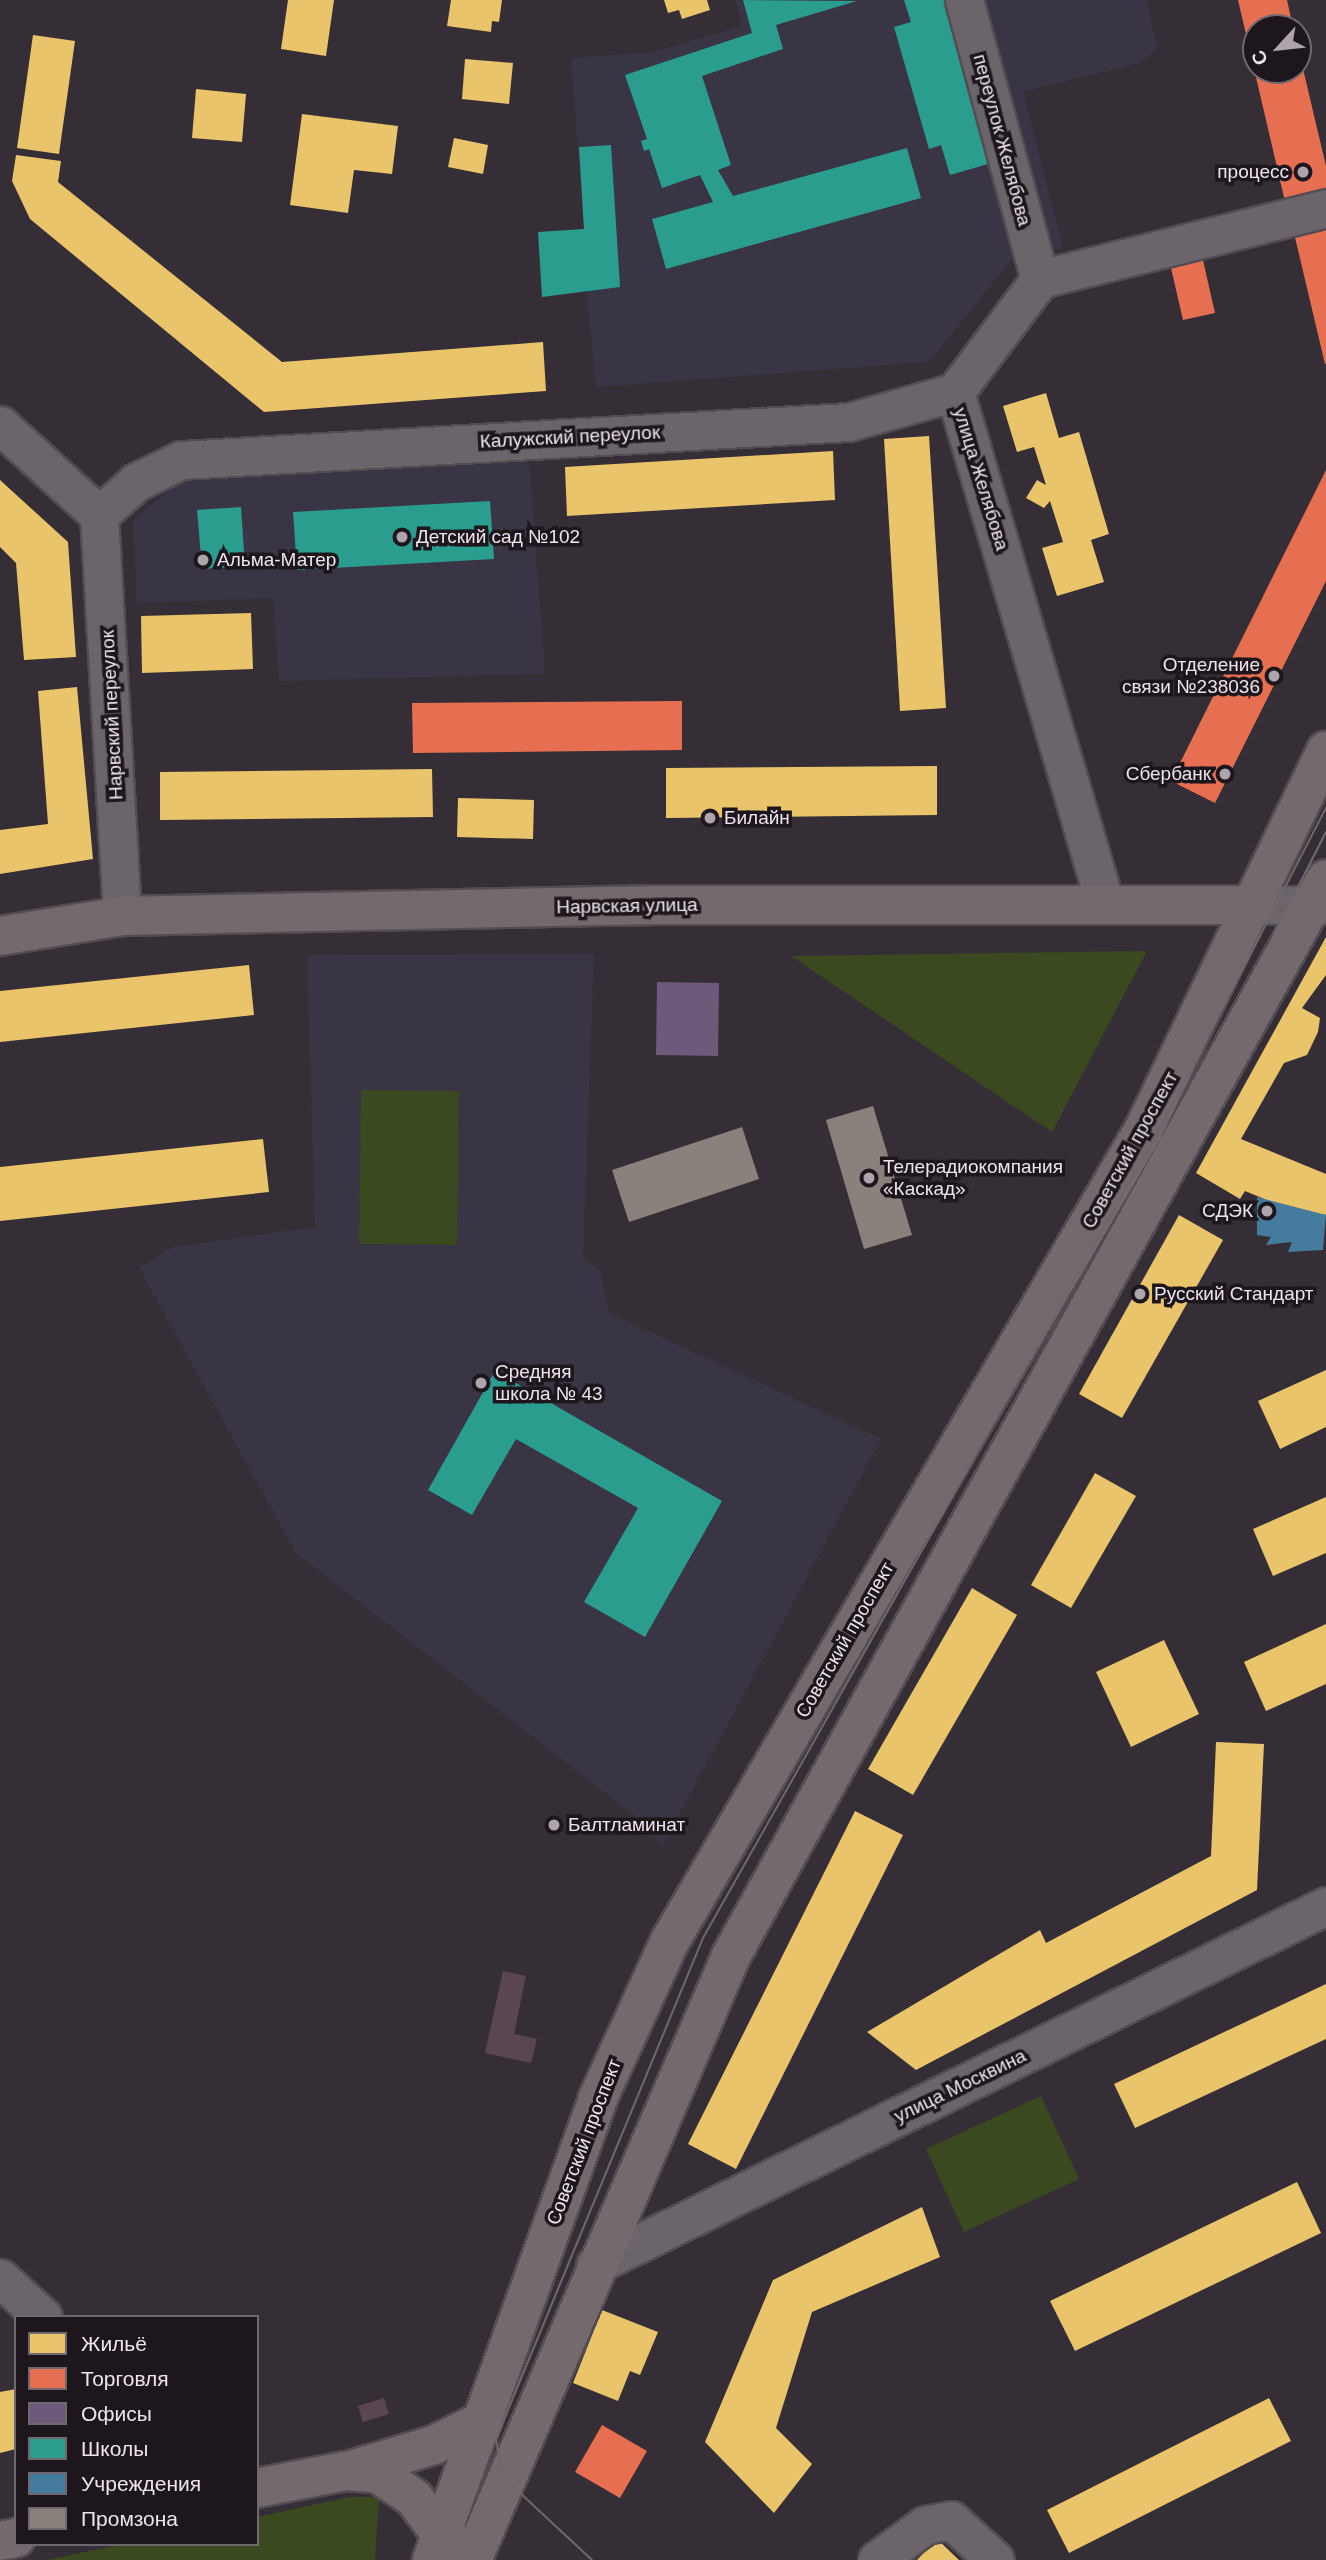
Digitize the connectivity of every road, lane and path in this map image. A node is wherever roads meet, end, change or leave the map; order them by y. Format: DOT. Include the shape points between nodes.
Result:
graph roads {
  1 [pos="964,0"];
  2 [pos="1326,208"];
  3 [pos="1040,279"];
  4 [pos="955,392"];
  5 [pos="0,425"];
  6 [pos="99,515"];
  7 [pos="1326,751"];
  8 [pos="1322,896"];
  9 [pos="1105,904"];
  10 [pos="1255,905"];
  11 [pos="122,916"];
  12 [pos="0,936"];
  13 [pos="1326,1906"];
  14 [pos="595,2265"];
  15 [pos="0,2277"];
  16 [pos="41,2315"];
  17 [pos="480,2422"];
  18 [pos="345,2471"];
  19 [pos="259,2488"];
  20 [pos="437,2547"];
  21 [pos="477,2558"];
  22 [pos="411,2560"];
  23 [pos="877,2560"];
  24 [pos="995,2560"];
  1 -- 3 [label="street, переулок Желябова"];
  2 -- 3 [label="street"];
  3 -- 4 [label="street, улица Желябова"];
  4 -- 6 [label="street, Калужский переулок" via="849,422 181,460 136,482"];
  4 -- 9 [label="street, улица Желябова"];
  5 -- 6 [label="street"];
  6 -- 11 [label="street, Нарвский переулок"];
  7 -- 10 [label="main road, Советский проспект"];
  8 -- 10 [label="street"];
  8 -- 14 [label="main road, Советский проспект" via="731,1956"];
  9 -- 10 [label="main road, Нарвская улица"];
  9 -- 11 [label="main road, Нарвская улица"];
  10 -- 17 [label="main road, Советский проспект" via="1132,1152 670,1941 598,2098"];
  11 -- 12 [label="main road, Нарвская улица"];
  13 -- 14 [label="street, улица Москвина"];
  14 -- 21 [label="main road, Советский проспект"];
  15 -- 16 [label="street"];
  17 -- 18 [label="main road" via="434,2445"];
  17 -- 20 [label="main road, Советский проспект"];
  18 -- 19 [label="main road"];
  18 -- 20 [label="main road" via="389,2479 414,2498"];
  20 -- 21 [label="main road"];
  20 -- 22 [label="main road"];
  23 -- 24 [label="street" via="925,2525 951,2520"];
}
